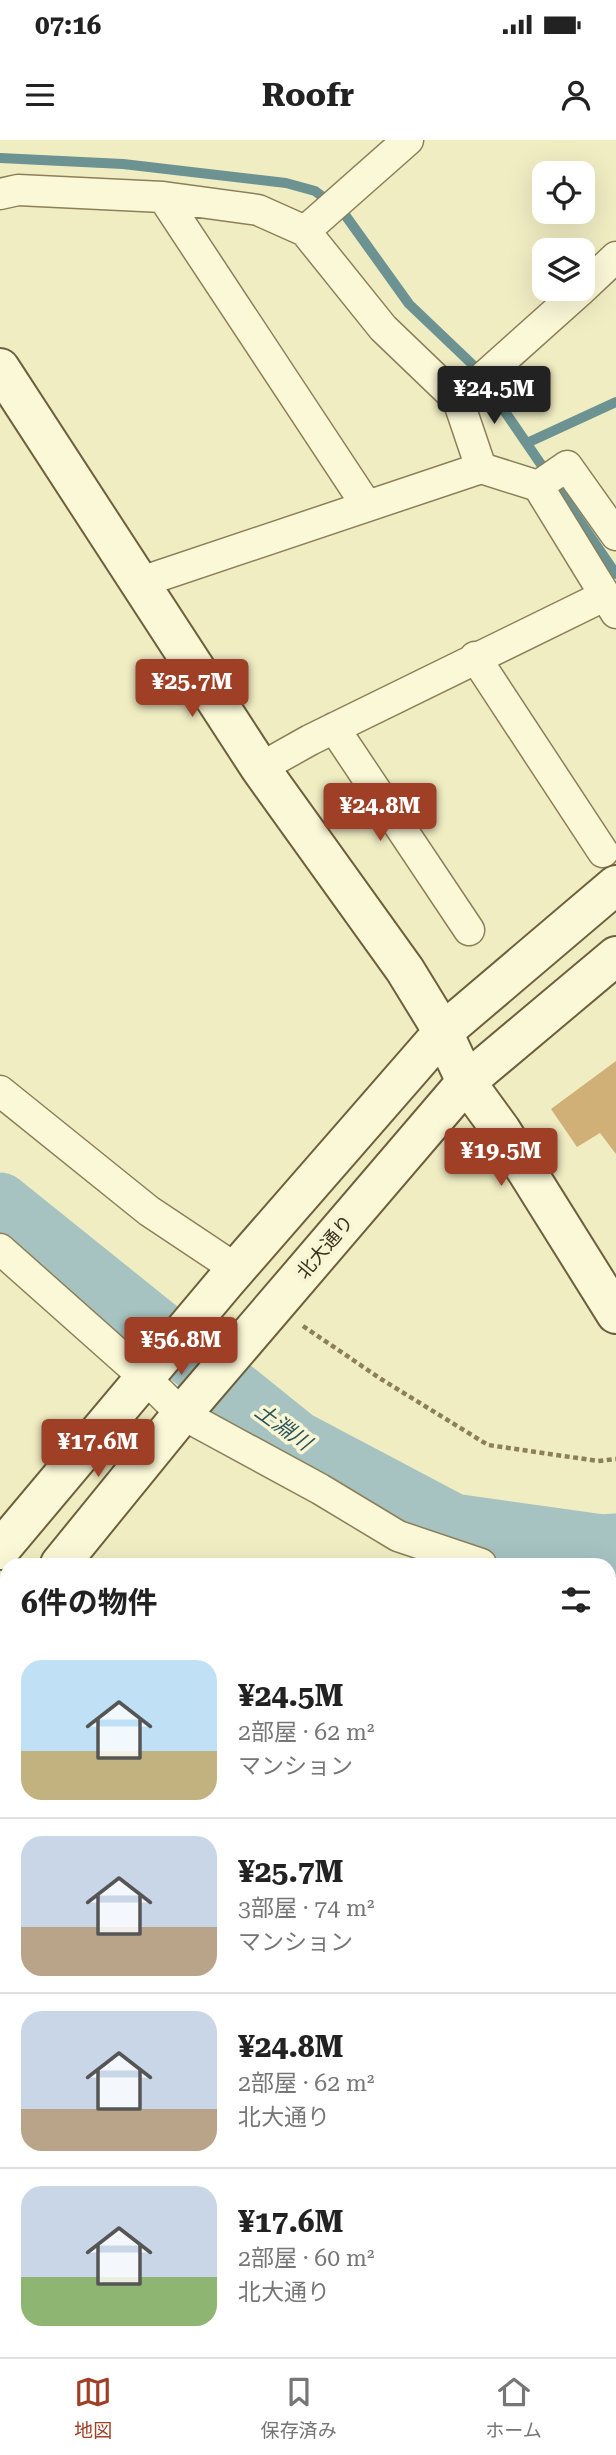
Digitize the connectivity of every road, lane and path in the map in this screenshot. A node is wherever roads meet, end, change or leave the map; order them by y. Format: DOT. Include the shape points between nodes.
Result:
graph roads {
  1 [pos="408,140"];
  2 [pos="0,194"];
  3 [pos="163,197"];
  4 [pos="305,231"];
  5 [pos="616,257"];
  6 [pos="595,277"];
  7 [pos="569,301"];
  8 [pos="0,368"];
  9 [pos="473,387"];
  10 [pos="481,468"];
  11 [pos="548,479"];
  12 [pos="367,506"];
  13 [pos="616,535"];
  14 [pos="138,583"];
  15 [pos="610,604"];
  16 [pos="475,657"];
  17 [pos="334,728"];
  18 [pos="260,768"];
  19 [pos="609,869"];
  20 [pos="469,930"];
  21 [pos="616,956"];
  22 [pos="443,1032"];
  23 [pos="466,1082"];
  24 [pos="0,1091"];
  25 [pos="0,1249"];
  26 [pos="231,1275"];
  27 [pos="616,1314"];
  28 [pos="283,1318"];
  29 [pos="148,1373"];
  30 [pos="188,1407"];
  31 [pos="616,1459"];
  32 [pos="2,1543"];
  33 [pos="65,1558"];
  34 [pos="463,1558"];
  1 -- 4 [label="street"];
  2 -- 3 [label="street" via="18,190"];
  3 -- 4 [label="street" via="258,211"];
  3 -- 12 [label="street"];
  4 -- 9 [label="street" via="383,328"];
  5 -- 6 [label="street"];
  7 -- 9 [label="street"];
  8 -- 14 [label="street"];
  9 -- 10 [label="street"];
  10 -- 11 [label="street"];
  10 -- 12 [label="street"];
  11 -- 13 [label="street" via="566,466"];
  11 -- 15 [label="street"];
  12 -- 14 [label="street"];
  14 -- 18 [label="street"];
  15 -- 16 [label="street"];
  16 -- 17 [label="street"];
  16 -- 19 [label="street"];
  17 -- 18 [label="street"];
  17 -- 20 [label="street"];
  18 -- 22 [label="street" via="405,970"];
  19 -- 22 [label="street"];
  21 -- 23 [label="street, 北大通り"];
  22 -- 23 [label="street"];
  22 -- 26 [label="street"];
  23 -- 27 [label="street"];
  23 -- 28 [label="street, 北大通り"];
  24 -- 26 [label="street"];
  25 -- 29 [label="street"];
  26 -- 29 [label="street"];
  28 -- 30 [label="street, 北大通り"];
  28 -- 31 [label="path" via="488,1445 598,1461"];
  29 -- 30 [label="street"];
  29 -- 32 [label="street"];
  30 -- 33 [label="street, 北大通り"];
  30 -- 34 [label="street" via="398,1536"];
}
